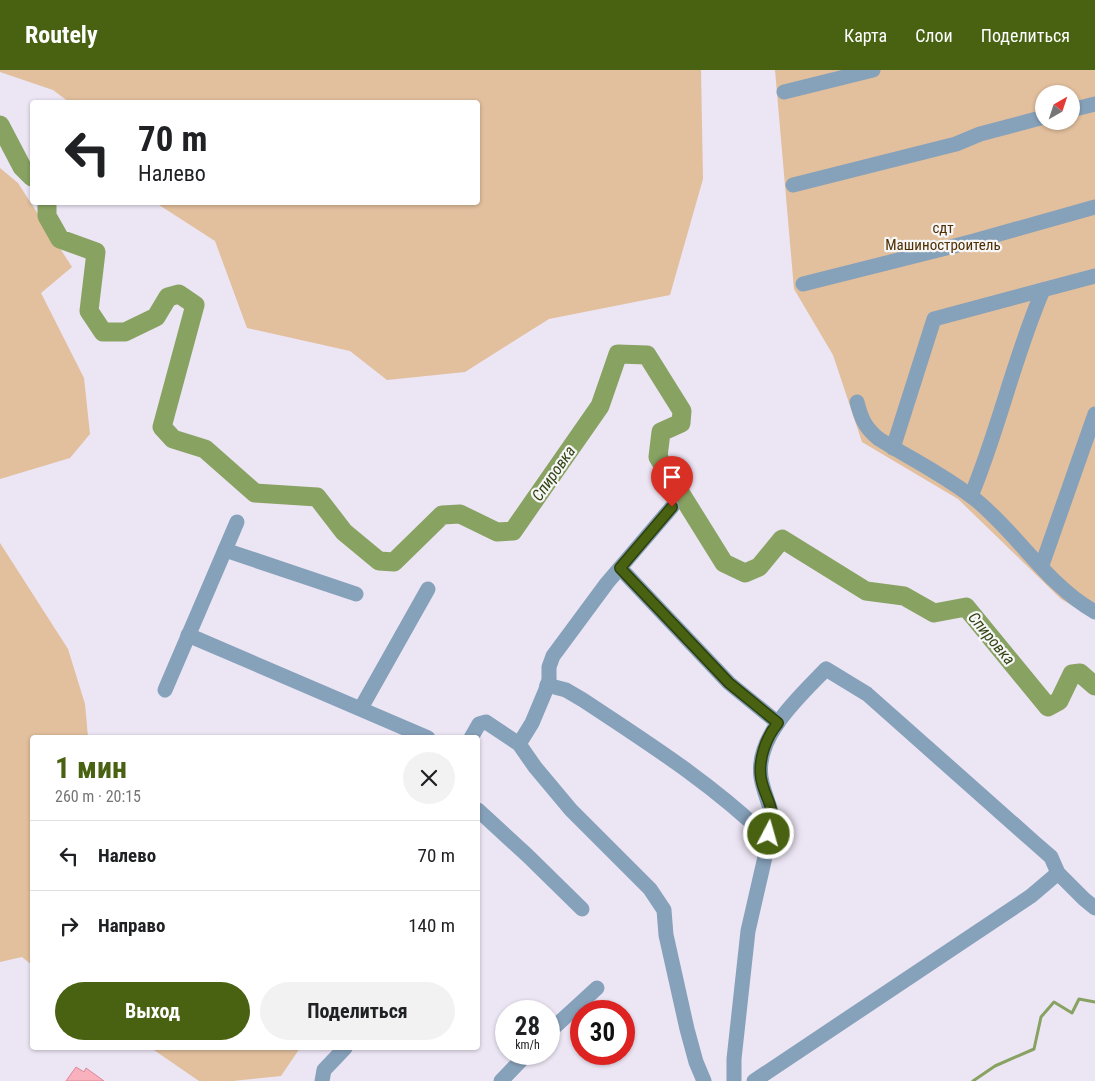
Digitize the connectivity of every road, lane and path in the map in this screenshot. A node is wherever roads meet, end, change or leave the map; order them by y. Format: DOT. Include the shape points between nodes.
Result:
graph roads {
  1 [pos="872,70"];
  2 [pos="784,92"];
  3 [pos="1095,104"];
  4 [pos="1080,108"];
  5 [pos="1035,119"];
  6 [pos="793,185"];
  7 [pos="1095,207"];
  8 [pos="1095,276"];
  9 [pos="803,284"];
  10 [pos="1043,290"];
  11 [pos="857,402"];
  12 [pos="1095,414"];
  13 [pos="893,448"];
  14 [pos="971,496"];
  15 [pos="672,507"];
  16 [pos="237,522"];
  17 [pos="225,550"];
  18 [pos="1042,566"];
  19 [pos="620,568"];
  20 [pos="428,589"];
  21 [pos="356,594"];
  22 [pos="1095,612"];
  23 [pos="188,636"];
  24 [pos="547,685"];
  25 [pos="164,690"];
  26 [pos="361,708"];
  27 [pos="778,723"];
  28 [pos="421,735"];
  29 [pos="473,735"];
  30 [pos="519,744"];
  31 [pos="480,812"];
  32 [pos="769,839"];
  33 [pos="1058,872"];
  34 [pos="1095,908"];
  35 [pos="582,909"];
  36 [pos="597,988"];
  37 [pos="560,1022"];
  38 [pos="343,1050"];
  39 [pos="516,1065"];
  40 [pos="322,1081"];
  41 [pos="501,1081"];
  42 [pos="704,1081"];
  43 [pos="734,1081"];
  44 [pos="754,1081"];
  1 -- 2 [label="street"];
  3 -- 4 [label="street"];
  5 -- 6 [label="street" via="956,144"];
  7 -- 9 [label="street"];
  8 -- 10 [label="street"];
  10 -- 13 [label="street" via="934,319"];
  10 -- 14 [label="street"];
  11 -- 13 [label="street" via="866,428"];
  12 -- 18 [label="street"];
  13 -- 14 [label="street"];
  14 -- 18 [label="street"];
  15 -- 19 [label="street"];
  16 -- 17 [label="street"];
  17 -- 21 [label="street"];
  17 -- 23 [label="street"];
  18 -- 22 [label="street" via="1056,582"];
  19 -- 24 [label="street" via="553,656"];
  19 -- 27 [label="street" via="729,683"];
  20 -- 26 [label="street"];
  23 -- 25 [label="street"];
  23 -- 26 [label="street"];
  24 -- 30 [label="street"];
  24 -- 32 [label="street" via="566,690 584,700 659,751 718,793"];
  26 -- 28 [label="street"];
  27 -- 32 [label="street" via="760,764 761,779 772,808"];
  27 -- 33 [label="street" via="826,669 833,672 868,694 1051,856"];
  29 -- 30 [label="street" via="479,724 486,722"];
  30 -- 42 [label="street" via="571,810 650,890 664,910 666,935 687,1028"];
  31 -- 35 [label="street"];
  32 -- 43 [label="street" via="748,931"];
  33 -- 34 [label="street"];
  33 -- 44 [label="street" via="1031,896"];
  36 -- 37 [label="street"];
  38 -- 40 [label="street" via="324,1070"];
  39 -- 41 [label="street"];
}
